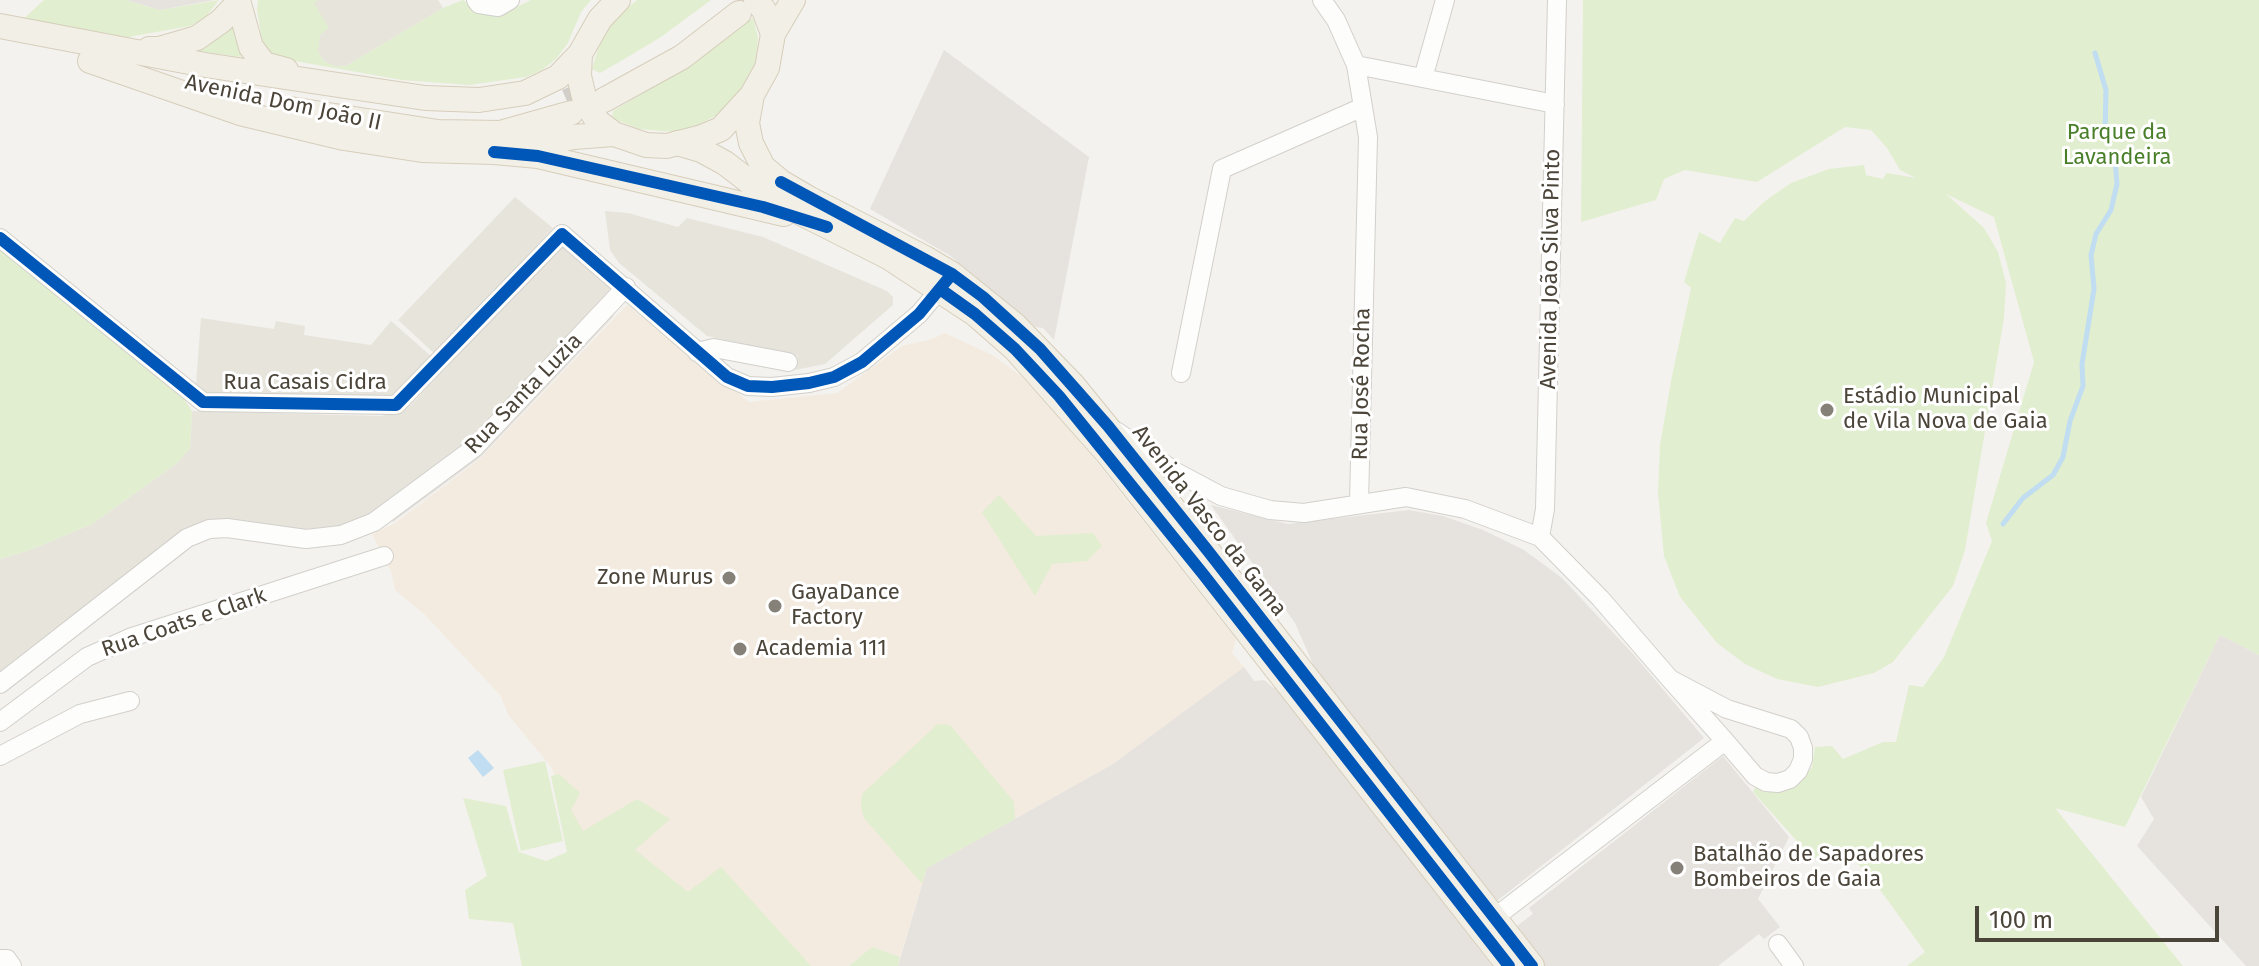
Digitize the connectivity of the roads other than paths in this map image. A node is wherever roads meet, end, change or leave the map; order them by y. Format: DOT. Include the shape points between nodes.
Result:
graph roads {
  1 [pos="476,0"];
  2 [pos="510,0"];
  3 [pos="618,0"];
  4 [pos="793,0"];
  5 [pos="1322,0"];
  6 [pos="1445,0"];
  7 [pos="1557,0"];
  8 [pos="238,1"];
  9 [pos="742,4"];
  10 [pos="0,26"];
  11 [pos="773,34"];
  12 [pos="0,42"];
  13 [pos="92,54"];
  14 [pos="580,54"];
  15 [pos="1356,65"];
  16 [pos="1423,78"];
  17 [pos="339,85"];
  18 [pos="602,94"];
  19 [pos="752,95"];
  20 [pos="1555,104"];
  21 [pos="569,107"];
  22 [pos="1363,107"];
  23 [pos="614,134"];
  24 [pos="677,143"];
  25 [pos="494,152"];
  26 [pos="827,227"];
  27 [pos="0,238"];
  28 [pos="946,282"];
  29 [pos="626,287"];
  30 [pos="697,352"];
  31 [pos="788,362"];
  32 [pos="1181,373"];
  33 [pos="1108,426"];
  34 [pos="1359,502"];
  35 [pos="1540,537"];
  36 [pos="384,556"];
  37 [pos="1670,679"];
  38 [pos="0,684"];
  39 [pos="130,701"];
  40 [pos="0,722"];
  41 [pos="1725,741"];
  42 [pos="0,756"];
  43 [pos="1494,918"];
  44 [pos="1778,944"];
  45 [pos="0,959"];
  46 [pos="12,966"];
  47 [pos="1509,966"];
  48 [pos="1532,966"];
  49 [pos="1794,966"];
  1 -- 2 [label="street" via="498,7"];
  3 -- 14 [label="main road"];
  4 -- 11 [label="main road"];
  5 -- 15 [label="street, Rua José Rocha"];
  6 -- 16 [label="street"];
  7 -- 20 [label="street, Avenida João Silva Pinto"];
  8 -- 13 [label="main road" via="197,38 159,49"];
  8 -- 17 [label="main road" via="251,47 264,64"];
  9 -- 11 [label="main road" via="764,10"];
  9 -- 18 [label="main road" via="670,45"];
  10 -- 13 [label="main road"];
  11 -- 19 [label="main road" via="767,68"];
  12 -- 13 [label="main road"];
  13 -- 17 [label="main road"];
  13 -- 21 [label="main road, Avenida Dom João II" via="315,114 438,132 500,133"];
  13 -- 25 [label="main road" via="240,113 422,150"];
  14 -- 17 [label="main road" via="558,77 525,93 479,100"];
  14 -- 23 [label="main road" via="585,101 598,122"];
  15 -- 16 [label="street"];
  15 -- 22 [label="street, Rua José Rocha"];
  16 -- 20 [label="street"];
  19 -- 24 [label="main road" via="721,129"];
  19 -- 28 [label="main road, Avenida Vasco da Gama" via="747,123 763,167 810,199 925,258"];
  20 -- 35 [label="street, Avenida João Silva Pinto" via="1545,509"];
  22 -- 32 [label="street" via="1222,169"];
  22 -- 34 [label="street, Rua José Rocha" via="1368,137"];
  23 -- 24 [label="main road" via="646,145"];
  23 -- 25 [label="main road"];
  24 -- 26 [label="main road, Avenida Vasco da Gama" via="725,163 769,197"];
  25 -- 26 [label="main road" via="538,156 763,207"];
  26 -- 28 [label="main road, Avenida Vasco da Gama"];
  27 -- 29 [label="street, Rua Casais Cidra" via="203,402 396,405 562,234"];
  28 -- 30 [label="street" via="919,314 862,362 834,377 748,386 727,377"];
  28 -- 33 [label="main road, Avenida Vasco da Gama" via="1015,325"];
  28 -- 47 [label="main road, Avenida Vasco da Gama" via="1059,396"];
  29 -- 30 [label="street"];
  29 -- 38 [label="street, Rua Santa Luzia" via="474,448 374,522 341,535 306,539 227,528 187,538"];
  30 -- 31 [label="street" via="714,348"];
  33 -- 34 [label="street" via="1221,496 1304,513"];
  33 -- 43 [label="main road, Avenida Vasco da Gama"];
  34 -- 35 [label="street" via="1406,497 1465,509"];
  35 -- 37 [label="street"];
  36 -- 40 [label="street, Rua Coats e Clark" via="132,637 87,657"];
  37 -- 41 [label="street"];
  37 -- 41 [label="street" via="1727,709 1791,729 1799,737 1803,759 1790,779 1766,782"];
  39 -- 42 [label="street" via="80,714"];
  41 -- 43 [label="street"];
  43 -- 48 [label="main road, Avenida Vasco da Gama"];
  44 -- 49 [label="street"];
  45 -- 46 [label="street"];
}
